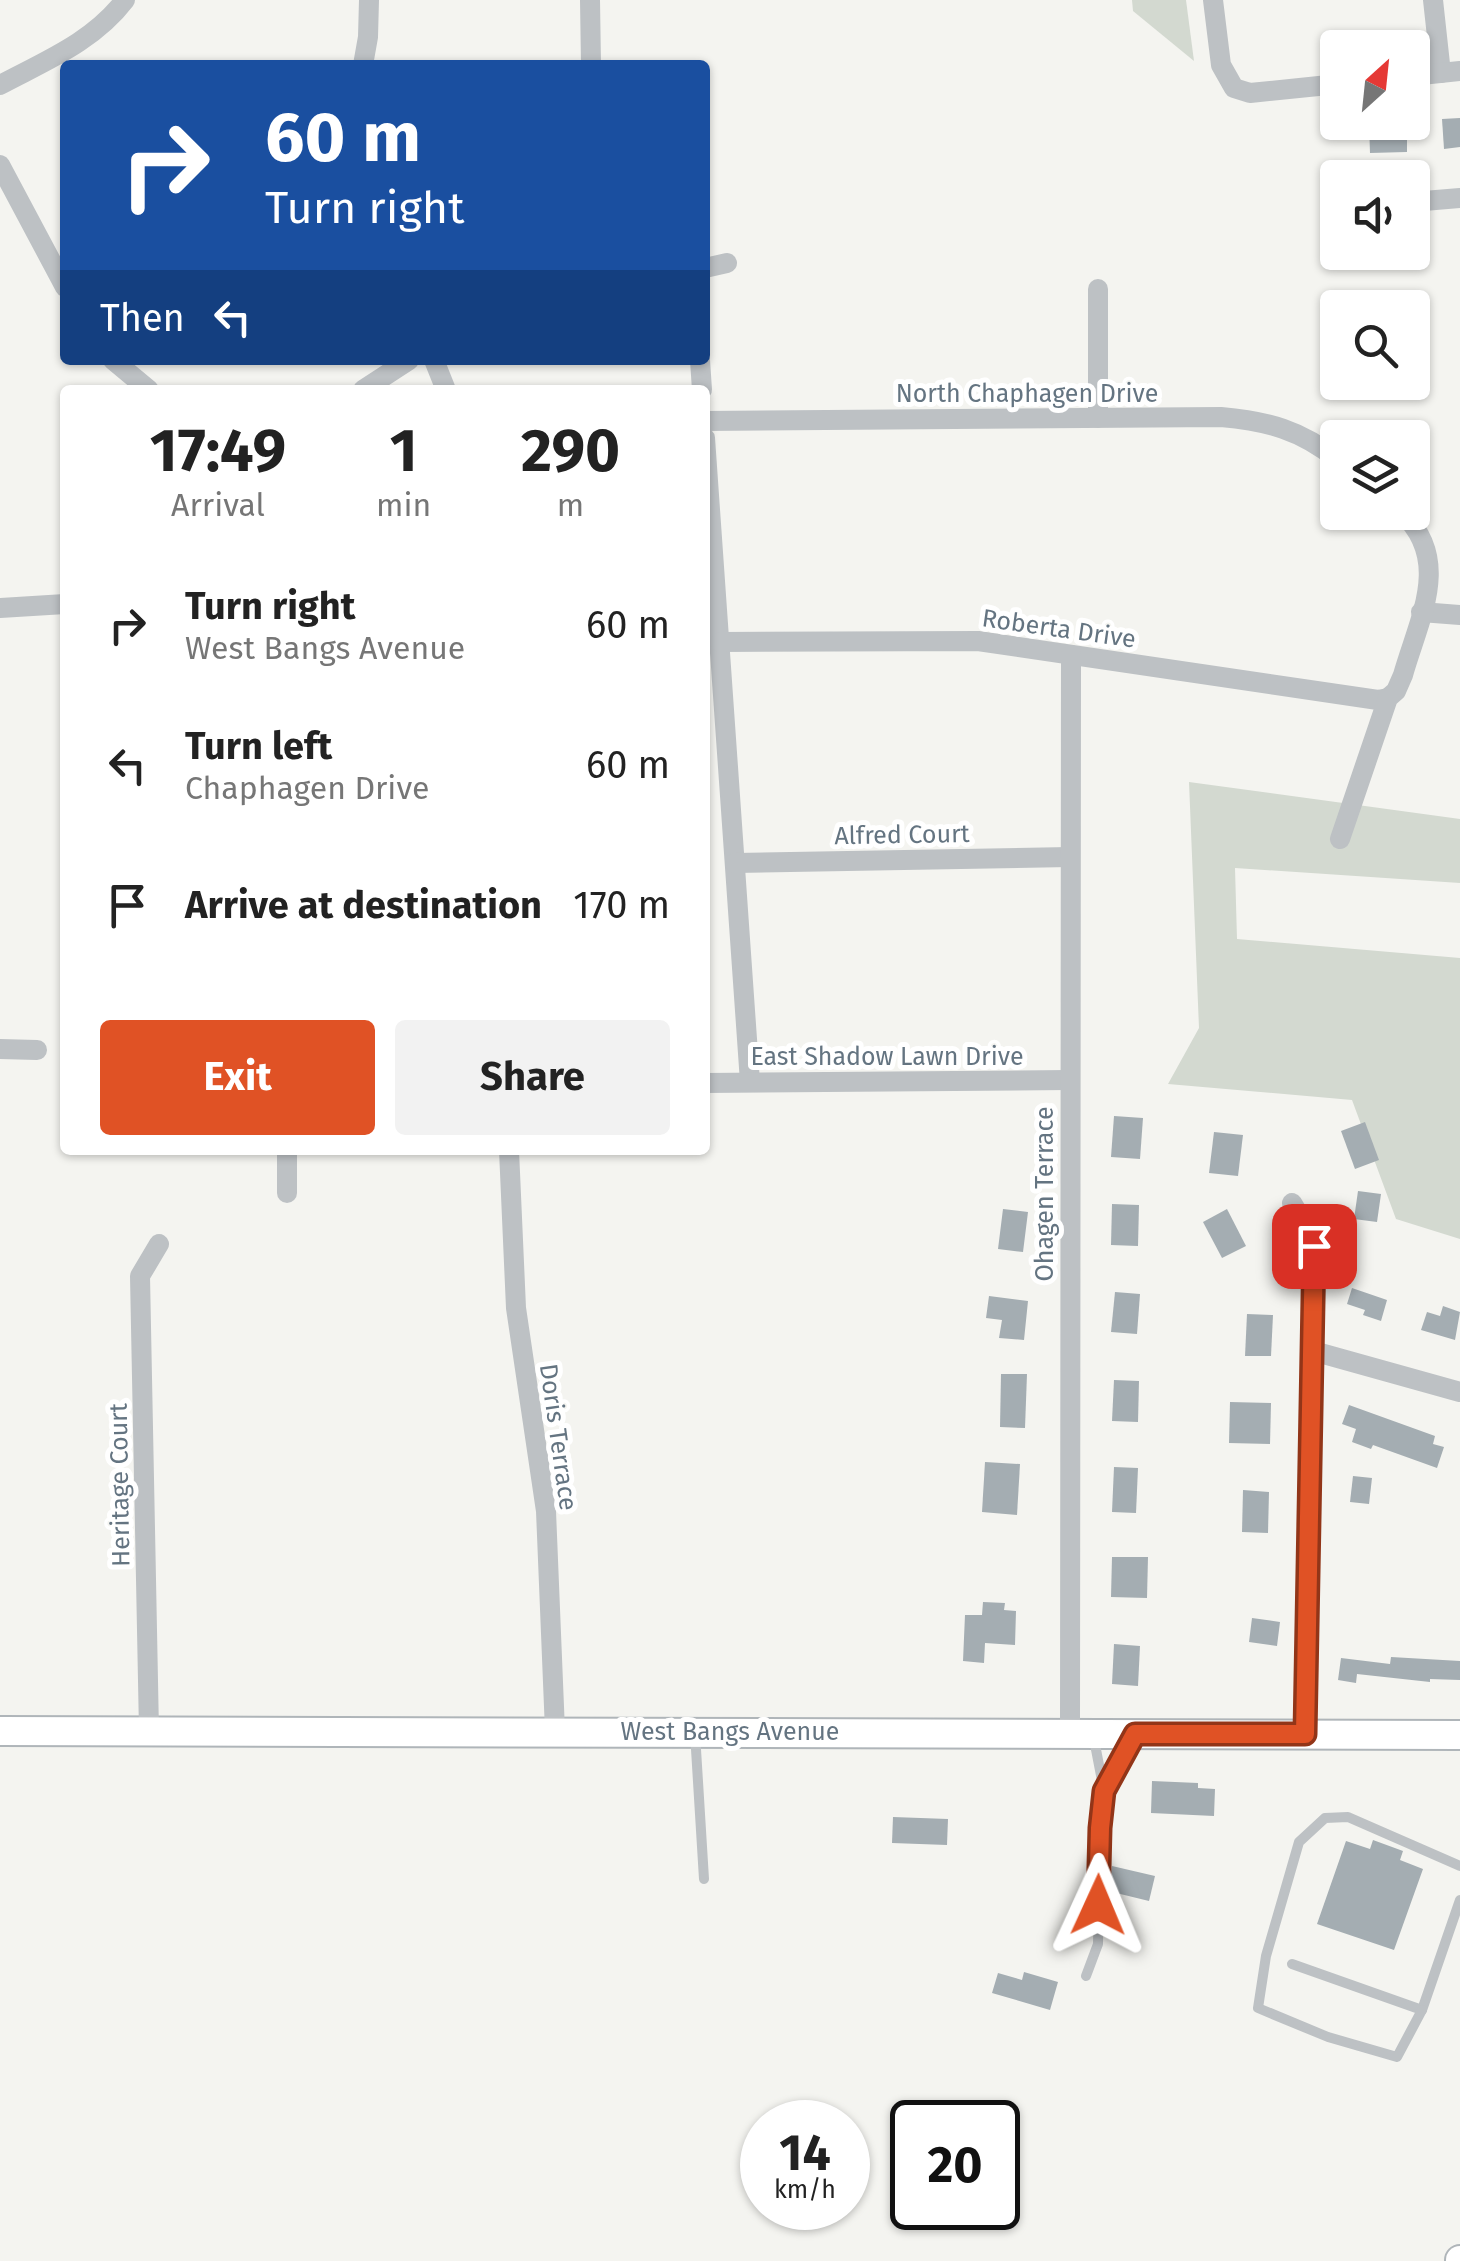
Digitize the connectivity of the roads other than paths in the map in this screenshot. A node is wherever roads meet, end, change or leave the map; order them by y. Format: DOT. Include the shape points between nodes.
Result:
graph roads {
  1 [pos="124,0"];
  2 [pos="369,0"];
  3 [pos="590,0"];
  4 [pos="1213,0"];
  5 [pos="1433,0"];
  6 [pos="364,60"];
  7 [pos="591,60"];
  8 [pos="1450,72"];
  9 [pos="0,85"];
  10 [pos="1320,86"];
  11 [pos="0,166"];
  12 [pos="1460,198"];
  13 [pos="1430,200"];
  14 [pos="727,263"];
  15 [pos="710,267"];
  16 [pos="60,278"];
  17 [pos="1098,289"];
  18 [pos="119,365"];
  19 [pos="401,365"];
  20 [pos="143,385"];
  21 [pos="371,385"];
  22 [pos="1098,418"];
  23 [pos="710,421"];
  24 [pos="1320,447"];
  25 [pos="710,506"];
  26 [pos="1415,530"];
  27 [pos="60,604"];
  28 [pos="0,608"];
  29 [pos="1421,612"];
  30 [pos="1460,615"];
  31 [pos="720,642"];
  32 [pos="1071,654"];
  33 [pos="1388,698"];
  34 [pos="1340,840"];
  35 [pos="1070,858"];
  36 [pos="734,863"];
  37 [pos="0,1049"];
  38 [pos="37,1050"];
  39 [pos="1069,1080"];
  40 [pos="710,1082"];
  41 [pos="750,1082"];
  42 [pos="286,1155"];
  43 [pos="509,1155"];
  44 [pos="287,1193"];
  45 [pos="1292,1204"];
  46 [pos="159,1244"];
  47 [pos="1313,1350"];
  48 [pos="1460,1392"];
  49 [pos="0,1730"];
  50 [pos="149,1731"];
  51 [pos="555,1731"];
  52 [pos="695,1732"];
  53 [pos="1081,1733"];
  54 [pos="1135,1734"];
  55 [pos="1305,1734"];
  56 [pos="1460,1735"];
  57 [pos="1104,1791"];
  58 [pos="1460,1866"];
  59 [pos="704,1879"];
  60 [pos="1460,1900"];
  61 [pos="1292,1964"];
  62 [pos="1086,1976"];
  63 [pos="1422,2010"];
  1 -- 9 [label="street" via="79,43"];
  2 -- 6 [label="street"];
  3 -- 7 [label="street"];
  4 -- 10 [label="street" via="1221,65 1234,88 1250,93"];
  5 -- 8 [label="street"];
  11 -- 16 [label="street"];
  12 -- 13 [label="street"];
  14 -- 15 [label="street"];
  17 -- 22 [label="street"];
  18 -- 20 [label="street"];
  19 -- 21 [label="street"];
  22 -- 23 [label="street, North Chaphagen Drive"];
  22 -- 24 [label="street, North Chaphagen Drive" via="1260,420"];
  25 -- 31 [label="street"];
  26 -- 29 [label="street" via="1430,559"];
  27 -- 28 [label="street"];
  29 -- 30 [label="street"];
  29 -- 33 [label="street"];
  31 -- 32 [label="street, Roberta Drive" via="950,639"];
  31 -- 36 [label="street"];
  32 -- 33 [label="street, Roberta Drive"];
  32 -- 35 [label="street, Ohagen Terrace"];
  33 -- 34 [label="street"];
  35 -- 36 [label="street, Alfred Court"];
  35 -- 39 [label="street, Ohagen Terrace"];
  36 -- 41 [label="street"];
  37 -- 38 [label="street"];
  39 -- 41 [label="street, East Shadow Lawn Drive"];
  39 -- 53 [label="street, Ohagen Terrace"];
  40 -- 41 [label="street, East Shadow Lawn Drive"];
  42 -- 44 [label="street"];
  43 -- 51 [label="street, Doris Terrace" via="516,1308 546,1511"];
  45 -- 47 [label="street" via="1315,1254"];
  46 -- 50 [label="street, Heritage Court" via="140,1276"];
  47 -- 48 [label="street"];
  47 -- 55 [label="street"];
  49 -- 50 [label="street, West Bangs Avenue"];
  50 -- 51 [label="street, West Bangs Avenue"];
  51 -- 52 [label="street, West Bangs Avenue"];
  52 -- 53 [label="street, West Bangs Avenue"];
  52 -- 59 [label="lane"];
  53 -- 54 [label="street, West Bangs Avenue"];
  53 -- 57 [label="lane"];
  54 -- 55 [label="street, West Bangs Avenue"];
  54 -- 57 [label="lane"];
  55 -- 56 [label="street, West Bangs Avenue"];
  57 -- 62 [label="lane" via="1098,1944"];
  58 -- 63 [label="lane" via="1348,1817 1325,1818 1298,1842 1266,1956 1258,2008 1328,2037 1398,2057"];
  60 -- 63 [label="lane"];
  61 -- 63 [label="lane"];
}
